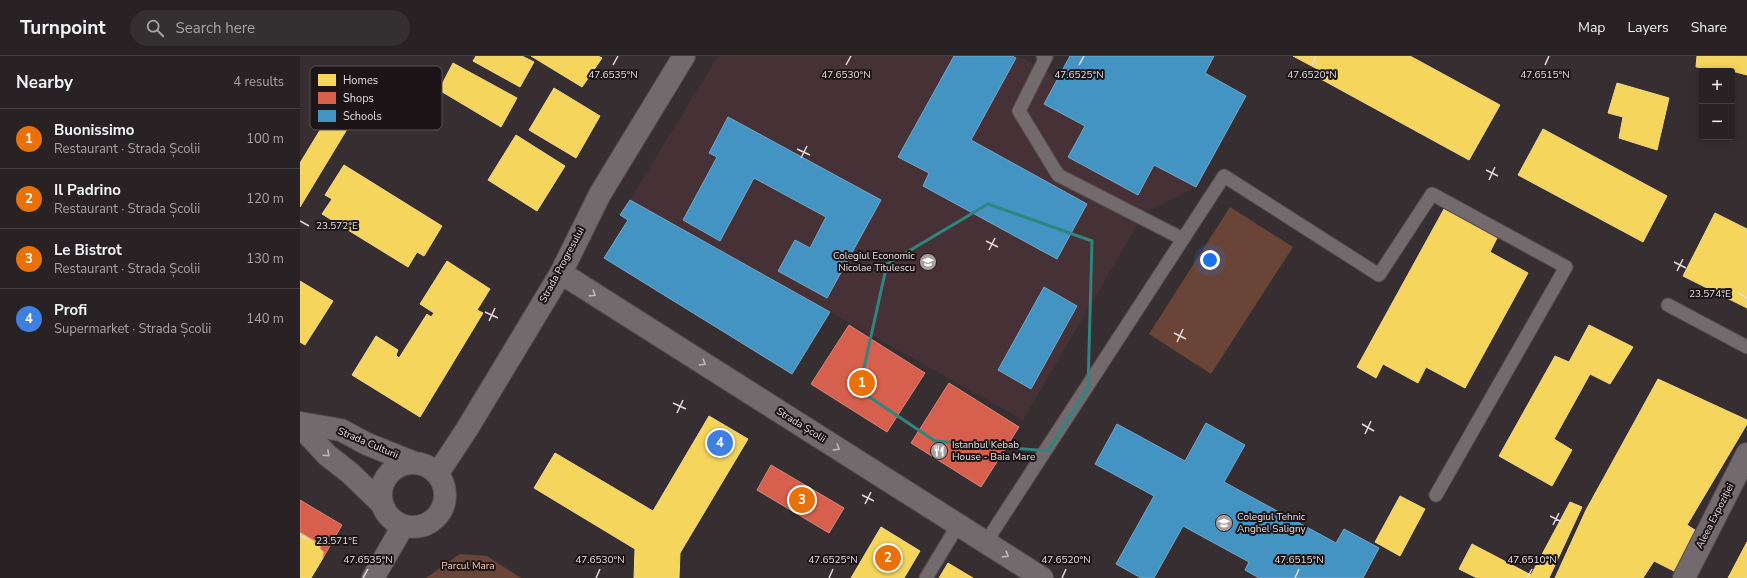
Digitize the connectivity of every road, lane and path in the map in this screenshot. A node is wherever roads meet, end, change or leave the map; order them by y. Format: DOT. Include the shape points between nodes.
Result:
graph roads {
  1 [pos="684,56"];
  2 [pos="1043,56"];
  3 [pos="1183,239"];
  4 [pos="560,273"];
  5 [pos="1668,305"];
  6 [pos="1747,347"];
  7 [pos="300,425"];
  8 [pos="1747,454"];
  9 [pos="412,462"];
  10 [pos="438,473"];
  11 [pos="1436,495"];
  12 [pos="382,504"];
  13 [pos="958,525"];
  14 [pos="404,526"];
  15 [pos="986,542"];
  16 [pos="373,578"];
  17 [pos="926,578"];
  18 [pos="1042,578"];
  19 [pos="1684,578"];
  1 -- 4 [label="street, Strada Progresului" via="600,194"];
  2 -- 3 [label="lane" via="1046,57 1019,111 1058,175"];
  3 -- 11 [label="lane" via="1224,176 1378,275 1432,194 1566,267"];
  3 -- 15 [label="lane"];
  4 -- 10 [label="street, Strada Progresului"];
  4 -- 13 [label="street, Strada Școlii, one-way"];
  5 -- 6 [label="lane"];
  7 -- 9 [label="street, Strada Culturii" via="341,430 367,444"];
  7 -- 12 [label="street, Strada Culturii, one-way" via="327,455"];
  8 -- 19 [label="street, Aleea Expoziției"];
  9 -- 10 [label="street" via="422,463"];
  9 -- 12 [label="street" via="393,468 386,476 380,494"];
  10 -- 14 [label="street" via="446,492 445,503 440,512 424,525"];
  12 -- 14 [label="street" via="386,514"];
  13 -- 15 [label="street, Strada Școlii"];
  13 -- 17 [label="lane"];
  14 -- 16 [label="street"];
  15 -- 18 [label="street, Strada Școlii, one-way"];
}
